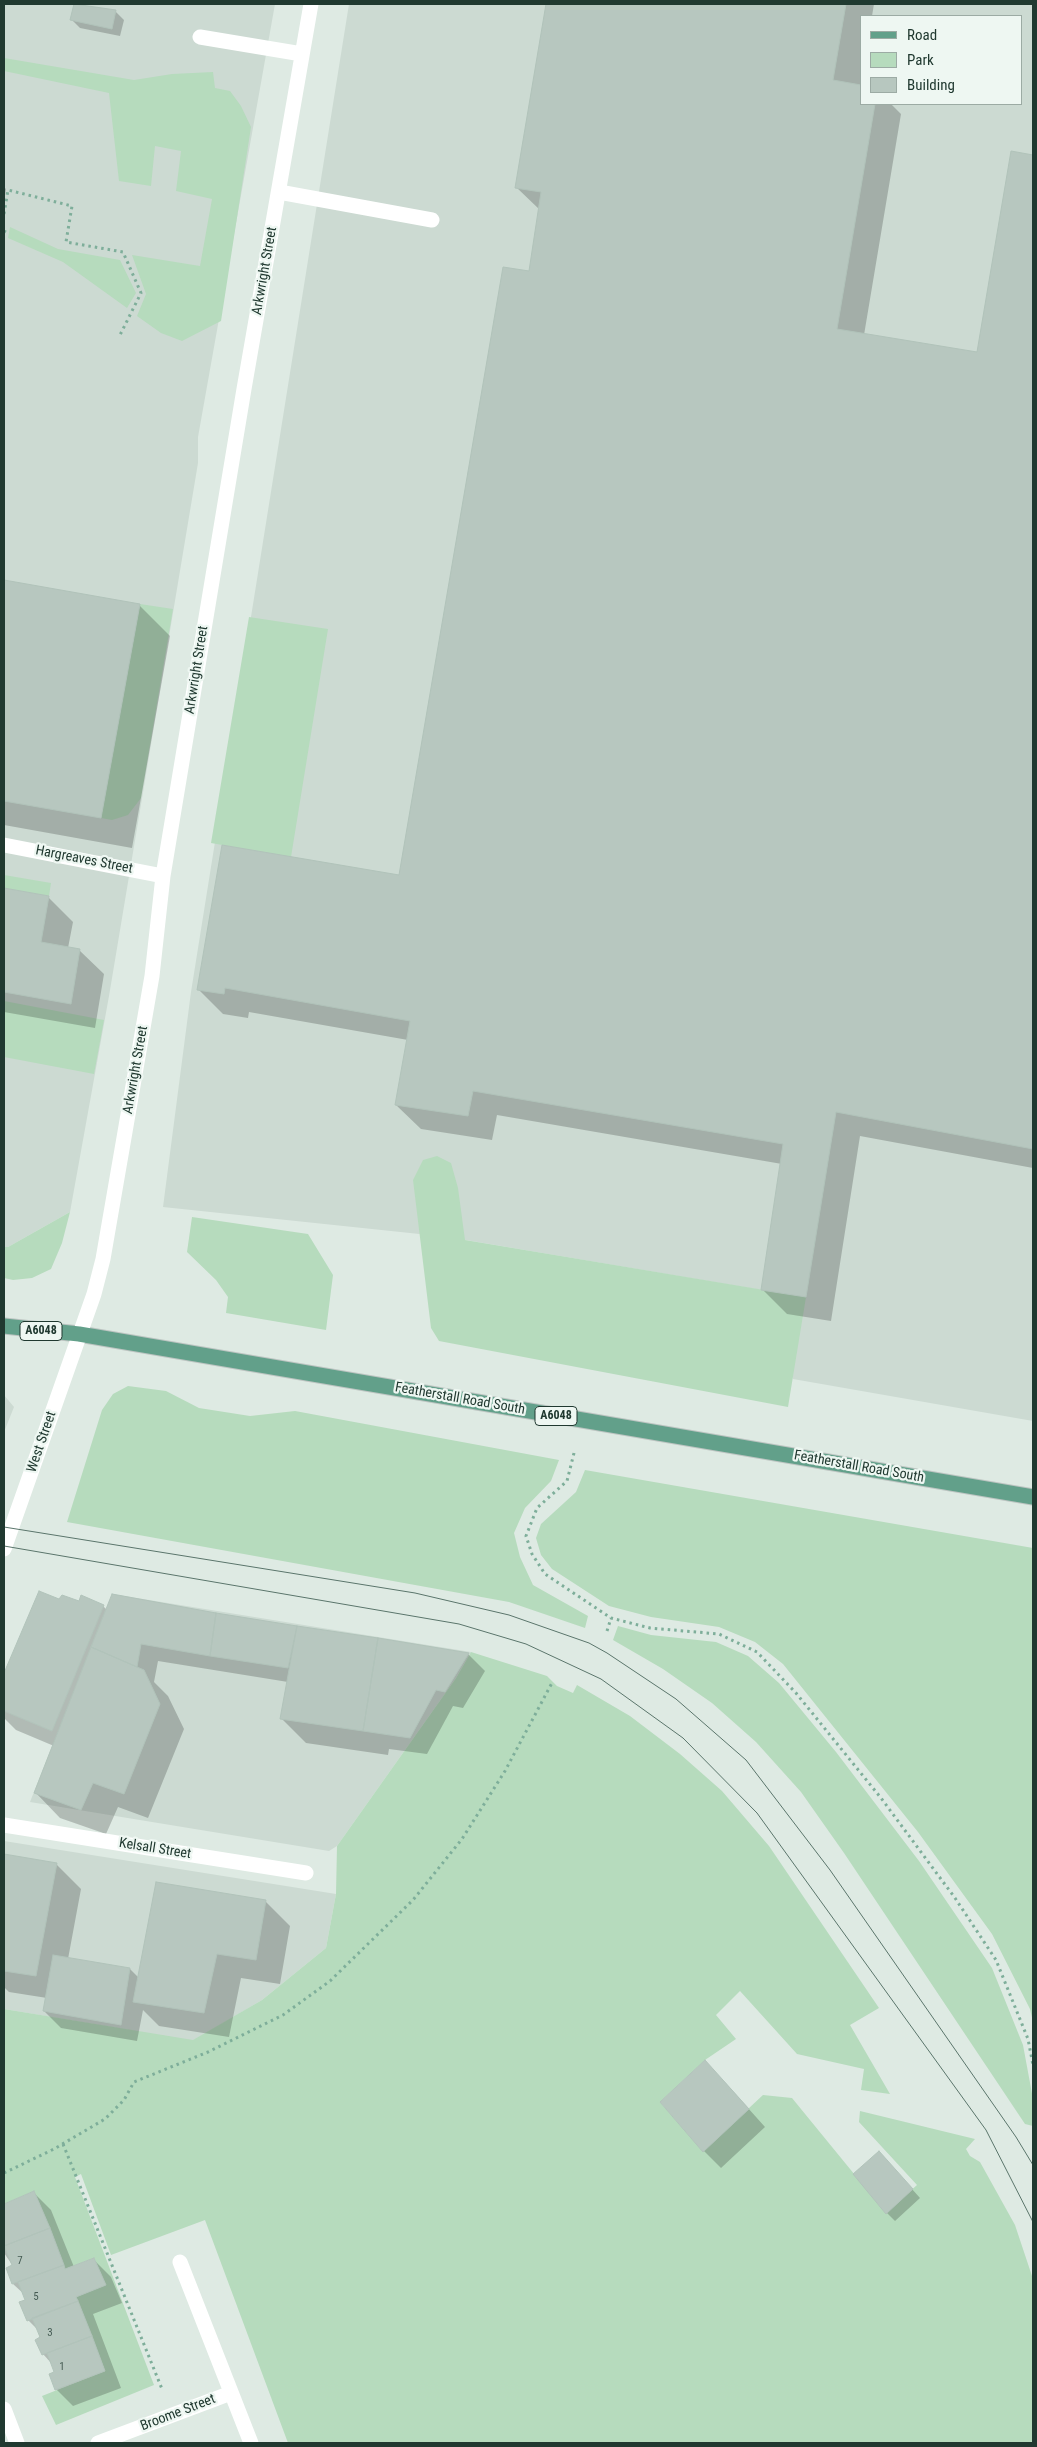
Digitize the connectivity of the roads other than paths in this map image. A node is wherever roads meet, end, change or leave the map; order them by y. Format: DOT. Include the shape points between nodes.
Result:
graph roads {
  1 [pos="310,4"];
  2 [pos="200,37"];
  3 [pos="302,54"];
  4 [pos="279,192"];
  5 [pos="432,220"];
  6 [pos="4,844"];
  7 [pos="164,876"];
  8 [pos="4,1326"];
  9 [pos="79,1334"];
  10 [pos="1033,1497"];
  11 [pos="4,1549"];
  12 [pos="4,1825"];
  13 [pos="306,1873"];
  14 [pos="180,2262"];
  15 [pos="231,2393"];
  16 [pos="4,2409"];
  17 [pos="17,2443"];
  18 [pos="98,2443"];
  19 [pos="251,2443"];
  1 -- 3 [label="street, Arkwright Street"];
  2 -- 3 [label="street"];
  3 -- 4 [label="street, Arkwright Street"];
  4 -- 5 [label="street"];
  4 -- 7 [label="street, Arkwright Street"];
  6 -- 7 [label="street, Hargreaves Street"];
  7 -- 9 [label="street, Arkwright Street" via="152,976 103,1259"];
  8 -- 9 [label="main road, Featherstall Road South / A6048"];
  9 -- 10 [label="main road, Featherstall Road South / A6048"];
  9 -- 11 [label="street, West Street"];
  12 -- 13 [label="street, Kelsall Street"];
  14 -- 15 [label="street, Broome Street"];
  15 -- 18 [label="street, Broome Street"];
  15 -- 19 [label="street, Broome Street"];
  16 -- 17 [label="street"];
}
